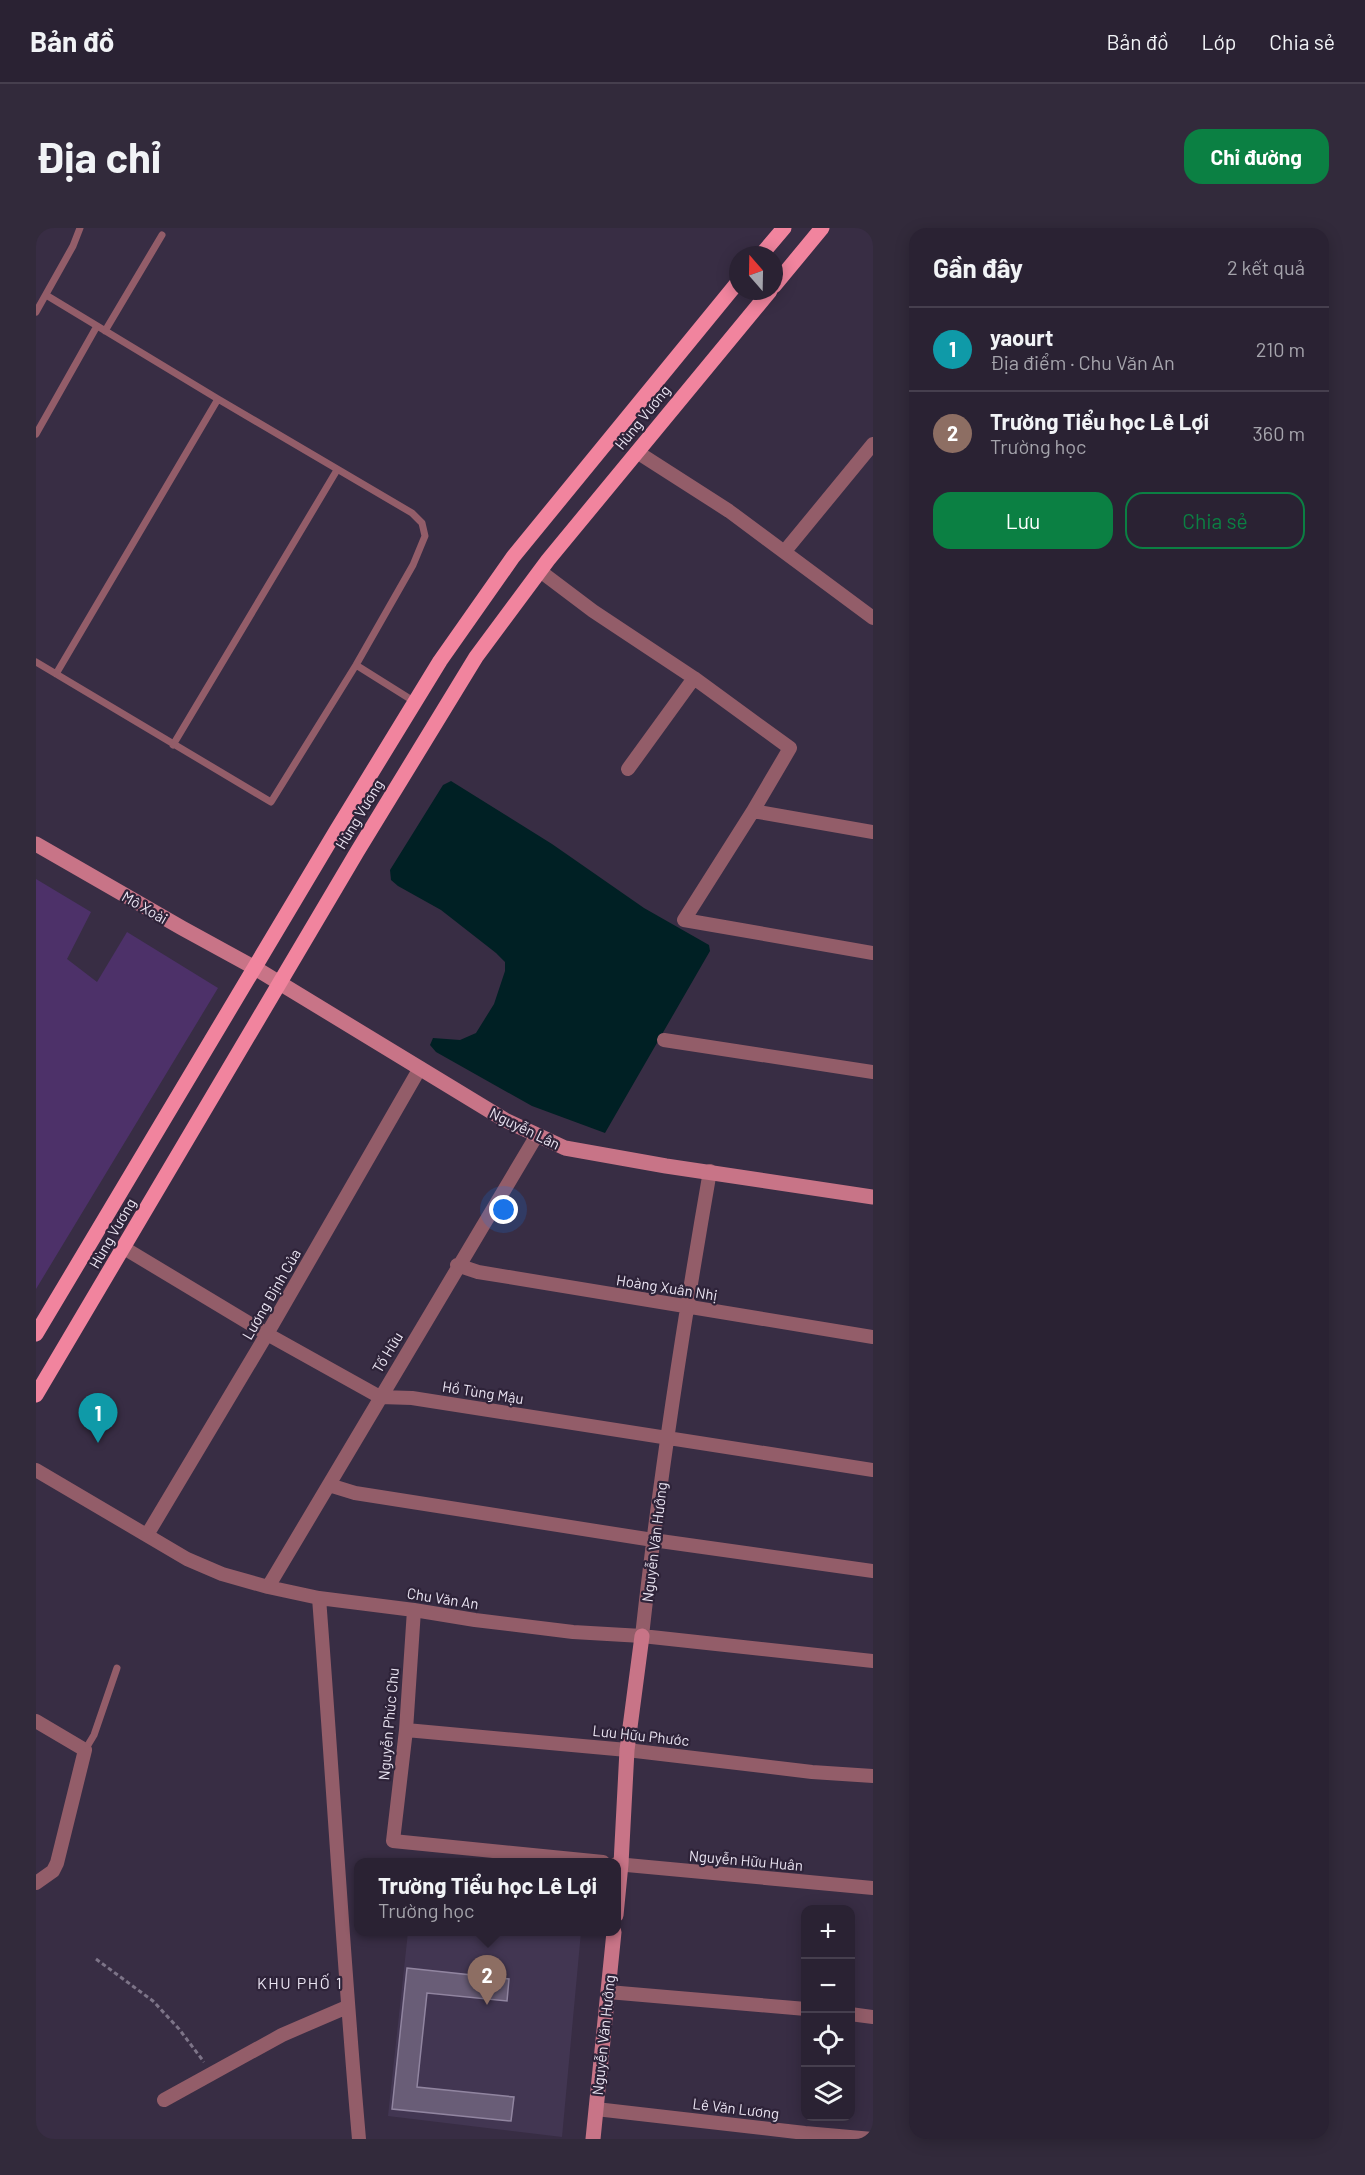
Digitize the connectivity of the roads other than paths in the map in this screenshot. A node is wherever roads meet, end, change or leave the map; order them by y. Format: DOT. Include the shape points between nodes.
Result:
graph roads {
  1 [pos="80,228"];
  2 [pos="784,228"];
  3 [pos="822,228"];
  4 [pos="162,234"];
  5 [pos="769,246"];
  6 [pos="783,275"];
  7 [pos="729,293"];
  8 [pos="46,295"];
  9 [pos="763,300"];
  10 [pos="36,312"];
  11 [pos="97,326"];
  12 [pos="105,331"];
  13 [pos="218,399"];
  14 [pos="36,434"];
  15 [pos="873,444"];
  16 [pos="637,452"];
  17 [pos="337,470"];
  18 [pos="785,551"];
  19 [pos="540,571"];
  20 [pos="873,618"];
  21 [pos="36,662"];
  22 [pos="356,665"];
  23 [pos="56,674"];
  24 [pos="693,678"];
  25 [pos="415,702"];
  26 [pos="173,745"];
  27 [pos="628,769"];
  28 [pos="753,811"];
  29 [pos="873,832"];
  30 [pos="36,843"];
  31 [pos="873,953"];
  32 [pos="255,968"];
  33 [pos="280,983"];
  34 [pos="664,1040"];
  35 [pos="420,1068"];
  36 [pos="873,1072"];
  37 [pos="537,1135"];
  38 [pos="710,1171"];
  39 [pos="873,1197"];
  40 [pos="124,1248"];
  41 [pos="457,1265"];
  42 [pos="686,1307"];
  43 [pos="36,1334"];
  44 [pos="267,1334"];
  45 [pos="873,1337"];
  46 [pos="36,1395"];
  47 [pos="380,1397"];
  48 [pos="668,1437"];
  49 [pos="36,1470"];
  50 [pos="873,1470"];
  51 [pos="329,1485"];
  52 [pos="147,1535"];
  53 [pos="653,1540"];
  54 [pos="873,1571"];
  55 [pos="268,1587"];
  56 [pos="319,1598"];
  57 [pos="414,1610"];
  58 [pos="642,1636"];
  59 [pos="873,1661"];
  60 [pos="117,1668"];
  61 [pos="36,1721"];
  62 [pos="406,1730"];
  63 [pos="85,1750"];
  64 [pos="627,1750"];
  65 [pos="873,1776"];
  66 [pos="555,1858"];
  67 [pos="619,1858"];
  68 [pos="621,1864"];
  69 [pos="36,1882"];
  70 [pos="873,1888"];
  71 [pos="614,1936"];
  72 [pos="608,1992"];
  73 [pos="347,2007"];
  74 [pos="801,2009"];
  75 [pos="855,2015"];
  76 [pos="873,2017"];
  77 [pos="164,2100"];
  78 [pos="596,2109"];
  79 [pos="359,2139"];
  80 [pos="593,2139"];
  81 [pos="873,2139"];
  1 -- 8 [label="lane"];
  2 -- 5 [label="main road"];
  3 -- 6 [label="main road"];
  4 -- 12 [label="lane"];
  7 -- 25 [label="main road, Hùng Vương" via="513,557"];
  8 -- 10 [label="lane"];
  8 -- 11 [label="lane"];
  9 -- 16 [label="main road, Hùng Vương"];
  11 -- 12 [label="lane"];
  11 -- 14 [label="lane"];
  12 -- 13 [label="lane"];
  13 -- 17 [label="lane"];
  13 -- 23 [label="lane"];
  15 -- 18 [label="street"];
  16 -- 18 [label="street"];
  16 -- 19 [label="main road, Hùng Vương"];
  17 -- 22 [label="lane" via="412,513 425,530 413,565"];
  17 -- 26 [label="lane"];
  18 -- 20 [label="street"];
  19 -- 24 [label="street"];
  19 -- 33 [label="main road, Hùng Vương" via="476,657"];
  21 -- 23 [label="lane"];
  22 -- 25 [label="lane"];
  22 -- 26 [label="lane" via="271,802"];
  23 -- 26 [label="lane"];
  24 -- 27 [label="street"];
  24 -- 28 [label="street" via="790,748"];
  25 -- 32 [label="main road, Hùng Vương"];
  28 -- 29 [label="street"];
  28 -- 31 [label="street" via="684,920"];
  30 -- 32 [label="street, Mô Xoài"];
  32 -- 33 [label="street, Mô Xoài"];
  32 -- 43 [label="main road, Hùng Vương"];
  33 -- 35 [label="street, Nguyễn Lân"];
  33 -- 40 [label="main road, Hùng Vương"];
  34 -- 36 [label="street"];
  35 -- 37 [label="street, Nguyễn Lân"];
  35 -- 44 [label="street, Lương Định Của"];
  37 -- 38 [label="street, Nguyễn Lân" via="565,1148"];
  37 -- 41 [label="street, Tố Hữu"];
  38 -- 39 [label="street, Nguyễn Lân"];
  38 -- 42 [label="street, Nguyễn Văn Hưởng"];
  40 -- 44 [label="street, Hồ Tùng Mậu"];
  40 -- 46 [label="main road, Hùng Vương"];
  41 -- 42 [label="street, Hoàng Xuân Nhị" via="478,1272"];
  41 -- 47 [label="street, Tố Hữu"];
  42 -- 45 [label="street, Hoàng Xuân Nhị"];
  42 -- 48 [label="street, Nguyễn Văn Hưởng"];
  44 -- 47 [label="street, Hồ Tùng Mậu"];
  44 -- 52 [label="street, Lương Định Của"];
  47 -- 48 [label="street, Hồ Tùng Mậu" via="412,1398"];
  47 -- 51 [label="street, Tố Hữu"];
  48 -- 50 [label="street, Hồ Tùng Mậu"];
  48 -- 53 [label="street, Nguyễn Văn Hưởng"];
  49 -- 52 [label="street, Chu Văn An"];
  51 -- 53 [label="street" via="355,1493"];
  51 -- 55 [label="street, Tố Hữu"];
  52 -- 55 [label="street, Chu Văn An" via="204,1567"];
  53 -- 54 [label="street"];
  53 -- 58 [label="street, Nguyễn Văn Hưởng"];
  55 -- 56 [label="street, Chu Văn An"];
  56 -- 57 [label="street, Chu Văn An"];
  56 -- 73 [label="street"];
  57 -- 58 [label="street, Chu Văn An" via="573,1632"];
  57 -- 62 [label="street, Nguyễn Phúc Chu"];
  58 -- 59 [label="street, Chu Văn An"];
  58 -- 64 [label="street, Nguyễn Văn Hưởng"];
  60 -- 63 [label="lane"];
  61 -- 63 [label="street"];
  62 -- 64 [label="street, Lưu Hữu Phước"];
  62 -- 66 [label="street, Nguyễn Phúc Chu" via="393,1841"];
  63 -- 69 [label="street" via="57,1863 53,1871"];
  64 -- 65 [label="street, Lưu Hữu Phước"];
  64 -- 67 [label="street, Nguyễn Văn Hưởng"];
  68 -- 70 [label="street, Nguyễn Hữu Huân"];
  71 -- 72 [label="street, Nguyễn Văn Hưởng"];
  72 -- 74 [label="street"];
  72 -- 78 [label="street, Nguyễn Văn Hưởng"];
  73 -- 77 [label="street" via="282,2035"];
  73 -- 79 [label="street"];
  75 -- 76 [label="street"];
  78 -- 80 [label="street, Nguyễn Văn Hưởng"];
  78 -- 81 [label="street, Lê Văn Lương"];
}
